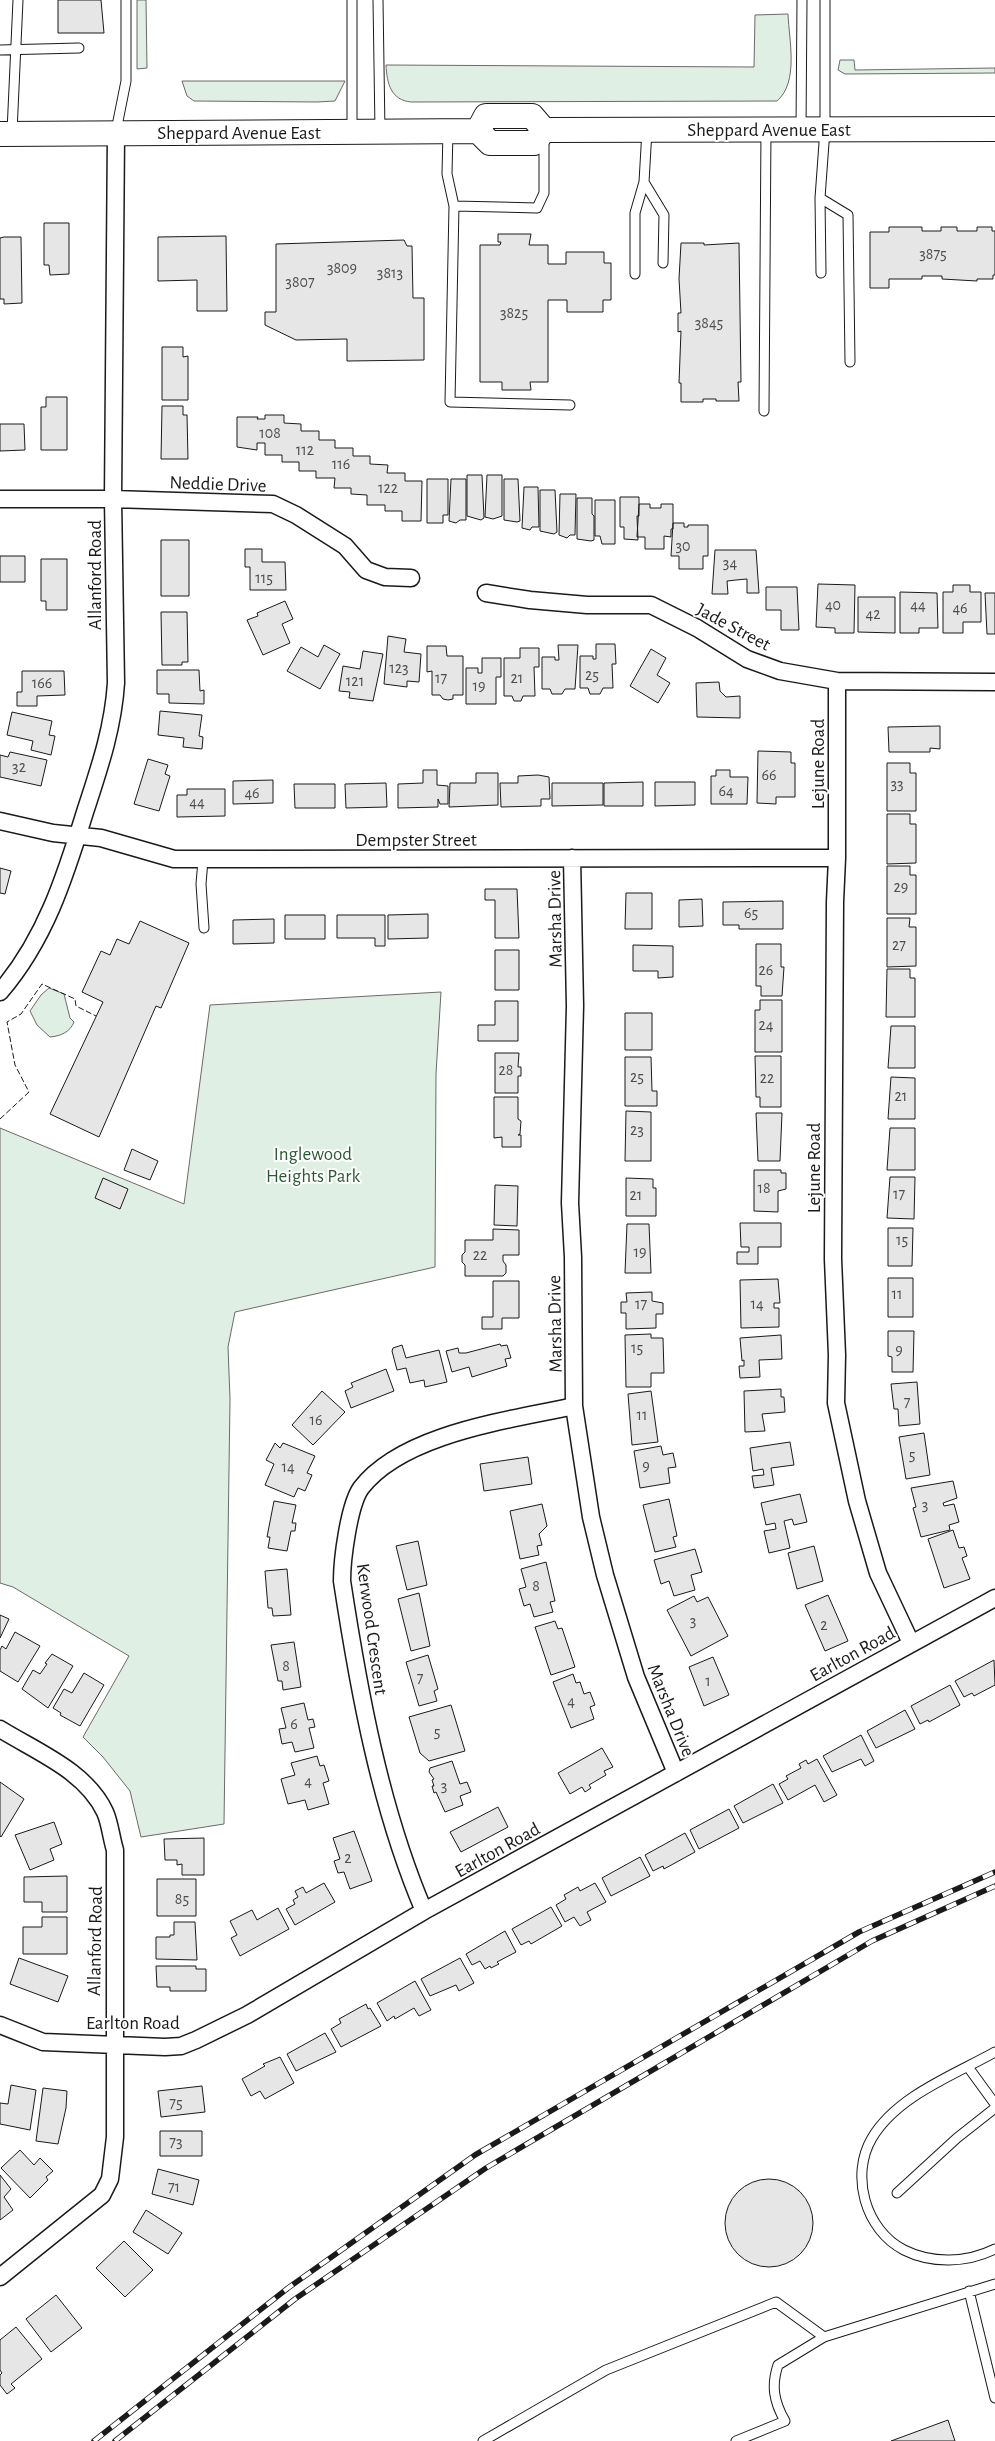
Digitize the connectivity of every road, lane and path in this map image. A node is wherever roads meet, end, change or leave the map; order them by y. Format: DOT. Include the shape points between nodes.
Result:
graph roads {
  1 [pos="18,0"];
  2 [pos="126,0"];
  3 [pos="352,0"];
  4 [pos="378,0"];
  5 [pos="802,0"];
  6 [pos="825,0"];
  7 [pos="80,48"];
  8 [pos="0,50"];
  9 [pos="15,51"];
  10 [pos="766,129"];
  11 [pos="802,129"];
  12 [pos="825,129"];
  13 [pos="995,129"];
  14 [pos="544,130"];
  15 [pos="647,130"];
  16 [pos="380,131"];
  17 [pos="448,131"];
  18 [pos="352,132"];
  19 [pos="116,133"];
  20 [pos="6,134"];
  21 [pos="644,182"];
  22 [pos="820,198"];
  23 [pos="454,206"];
  24 [pos="663,263"];
  25 [pos="821,273"];
  26 [pos="635,274"];
  27 [pos="850,362"];
  28 [pos="570,405"];
  29 [pos="764,411"];
  30 [pos="0,499"];
  31 [pos="113,499"];
  32 [pos="411,578"];
  33 [pos="486,593"];
  34 [pos="836,681"];
  35 [pos="995,682"];
  36 [pos="0,821"];
  37 [pos="78,837"];
  38 [pos="572,858"];
  39 [pos="837,858"];
  40 [pos="203,860"];
  41 [pos="204,928"];
  42 [pos="0,992"];
  43 [pos="574,1406"];
  44 [pos="995,1598"];
  45 [pos="911,1643"];
  46 [pos="0,1729"];
  47 [pos="676,1773"];
  48 [pos="424,1911"];
  49 [pos="0,2025"];
  50 [pos="115,2044"];
  51 [pos="995,2052"];
  52 [pos="968,2067"];
  53 [pos="995,2104"];
  54 [pos="995,2108"];
  55 [pos="897,2193"];
  56 [pos="995,2249"];
  57 [pos="0,2277"];
  58 [pos="995,2284"];
  59 [pos="969,2292"];
  60 [pos="824,2337"];
  61 [pos="995,2398"];
  62 [pos="483,2441"];
  63 [pos="736,2441"];
  1 -- 9 [label="lane"];
  2 -- 19 [label="lane" via="126,81"];
  3 -- 18 [label="lane"];
  4 -- 16 [label="lane"];
  5 -- 11 [label="lane"];
  6 -- 12 [label="lane"];
  7 -- 9 [label="lane"];
  8 -- 9 [label="lane"];
  9 -- 20 [label="lane"];
  10 -- 11 [label="main road, Sheppard Avenue East"];
  10 -- 15 [label="main road, Sheppard Avenue East"];
  10 -- 29 [label="lane"];
  11 -- 12 [label="main road, Sheppard Avenue East"];
  12 -- 13 [label="main road, Sheppard Avenue East"];
  12 -- 22 [label="lane"];
  14 -- 15 [label="main road, Sheppard Avenue East"];
  14 -- 17 [label="main road, Sheppard Avenue East" via="532,116 486,116 478,131"];
  14 -- 23 [label="lane" via="544,193 538,208"];
  15 -- 21 [label="lane"];
  16 -- 17 [label="main road, Sheppard Avenue East"];
  16 -- 18 [label="main road, Sheppard Avenue East"];
  17 -- 23 [label="lane" via="447,174"];
  18 -- 19 [label="main road, Sheppard Avenue East"];
  19 -- 20 [label="main road, Sheppard Avenue East"];
  19 -- 31 [label="street, Allanford Road"];
  21 -- 24 [label="lane" via="664,215"];
  21 -- 26 [label="lane" via="635,213"];
  22 -- 25 [label="lane"];
  22 -- 27 [label="lane" via="848,215"];
  23 -- 28 [label="lane" via="450,402"];
  30 -- 31 [label="street, Neddie Drive"];
  31 -- 32 [label="street, Neddie Drive" via="272,504 345,546 366,570 385,576"];
  31 -- 37 [label="street, Allanford Road" via="114,706 105,754"];
  33 -- 34 [label="street, Jade Street" via="587,605 650,605 697,628 747,659 780,671"];
  34 -- 35 [label="street, Jade Street"];
  34 -- 39 [label="street, Lejune Road"];
  36 -- 37 [label="street, Dempster Street"];
  37 -- 40 [label="street, Dempster Street" via="101,838 174,859"];
  37 -- 42 [label="street, Allanford Road" via="47,921 21,969"];
  38 -- 39 [label="street, Dempster Street"];
  38 -- 40 [label="street, Dempster Street"];
  38 -- 43 [label="street, Marsha Drive" via="576,1006 570,1203"];
  39 -- 45 [label="street, Lejune Road" via="833,1250 836,1402 857,1501 878,1573"];
  40 -- 41 [label="lane"];
  43 -- 47 [label="street, Marsha Drive" via="591,1518 604,1575 636,1677"];
  43 -- 48 [label="street, Kerwood Crescent" via="449,1435 401,1455 360,1489 348,1527 342,1581 370,1741 410,1878"];
  44 -- 45 [label="street, Earlton Road"];
  45 -- 47 [label="street, Earlton Road"];
  46 -- 50 [label="street, Allanford Road" via="77,1775 90,1788 106,1814 115,1850"];
  47 -- 48 [label="street, Earlton Road"];
  48 -- 50 [label="street, Earlton Road" via="196,2040 181,2046"];
  49 -- 50 [label="street, Earlton Road" via="43,2042"];
  50 -- 57 [label="street, Allanford Road" via="115,2137 110,2180 93,2204"];
  51 -- 52 [label="lane"];
  52 -- 53 [label="lane"];
  52 -- 56 [label="lane" via="919,2094 882,2124 866,2149 862,2188 874,2221 902,2250 954,2261"];
  54 -- 55 [label="lane"];
  58 -- 59 [label="lane"];
  59 -- 60 [label="lane"];
  59 -- 61 [label="lane"];
  60 -- 62 [label="lane" via="776,2302 606,2370"];
  60 -- 63 [label="lane" via="778,2365 774,2395 784,2421"];
}
